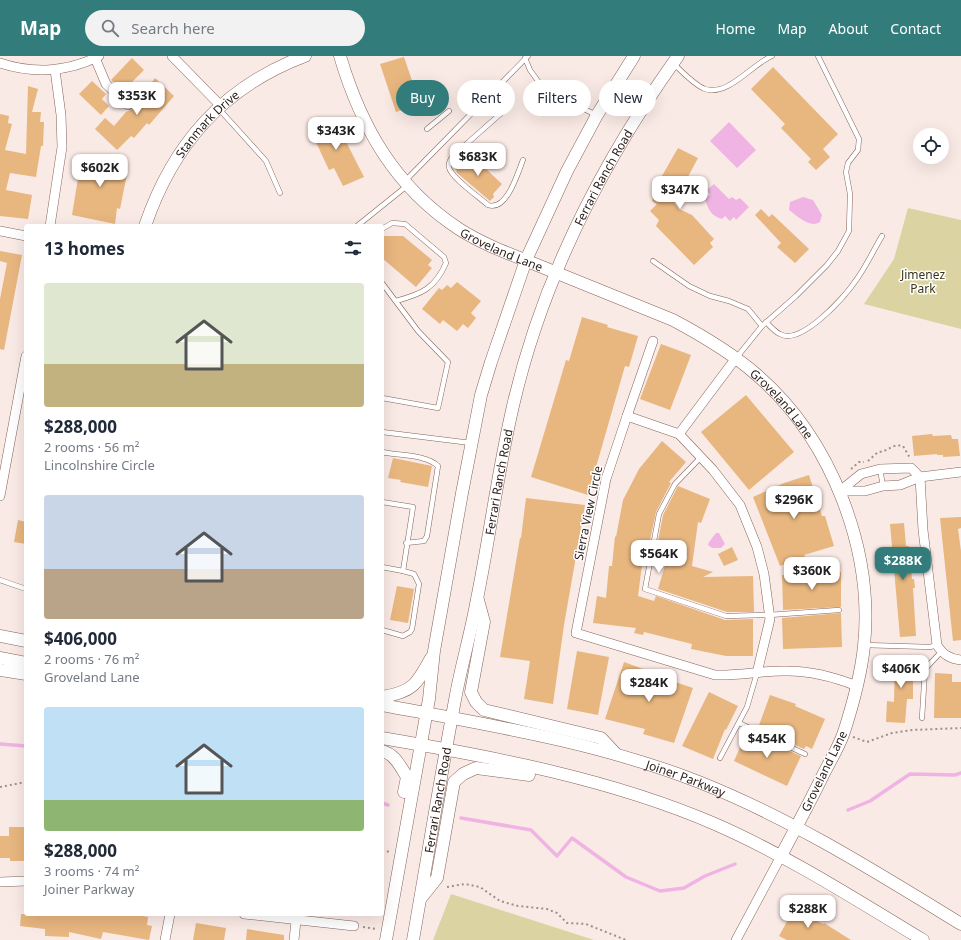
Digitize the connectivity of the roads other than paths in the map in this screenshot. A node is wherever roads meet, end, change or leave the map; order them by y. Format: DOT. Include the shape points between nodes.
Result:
graph roads {
  1 [pos="172,56"];
  2 [pos="305,56"];
  3 [pos="340,56"];
  4 [pos="634,56"];
  5 [pos="772,56"];
  6 [pos="818,56"];
  7 [pos="97,57"];
  8 [pos="526,57"];
  9 [pos="675,60"];
  10 [pos="0,63"];
  11 [pos="55,70"];
  12 [pos="128,105"];
  13 [pos="219,106"];
  14 [pos="443,116"];
  15 [pos="498,116"];
  16 [pos="597,116"];
  17 [pos="426,129"];
  18 [pos="523,160"];
  19 [pos="406,184"];
  20 [pos="280,193"];
  21 [pos="50,224"];
  22 [pos="146,224"];
  23 [pos="359,224"];
  24 [pos="384,228"];
  25 [pos="0,230"];
  26 [pos="24,236"];
  27 [pos="882,236"];
  28 [pos="526,260"];
  29 [pos="653,261"];
  30 [pos="556,272"];
  31 [pos="384,286"];
  32 [pos="396,301"];
  33 [pos="766,322"];
  34 [pos="762,326"];
  35 [pos="653,341"];
  36 [pos="736,358"];
  37 [pos="24,367"];
  38 [pos="384,398"];
  39 [pos="627,416"];
  40 [pos="384,432"];
  41 [pos="679,434"];
  42 [pos="471,443"];
  43 [pos="384,452"];
  44 [pos="701,457"];
  45 [pos="880,469"];
  46 [pos="961,472"];
  47 [pos="920,477"];
  48 [pos="883,486"];
  49 [pos="840,491"];
  50 [pos="0,496"];
  51 [pos="384,502"];
  52 [pos="406,543"];
  53 [pos="384,568"];
  54 [pos="403,571"];
  55 [pos="0,580"];
  56 [pos="24,588"];
  57 [pos="477,599"];
  58 [pos="839,610"];
  59 [pos="769,615"];
  60 [pos="384,631"];
  61 [pos="0,636"];
  62 [pos="24,641"];
  63 [pos="864,645"];
  64 [pos="939,649"];
  65 [pos="434,651"];
  66 [pos="0,658"];
  67 [pos="961,660"];
  68 [pos="24,663"];
  69 [pos="0,670"];
  70 [pos="757,673"];
  71 [pos="24,674"];
  72 [pos="857,686"];
  73 [pos="384,697"];
  74 [pos="384,705"];
  75 [pos="426,713"];
  76 [pos="452,718"];
  77 [pos="922,718"];
  78 [pos="739,723"];
  79 [pos="384,738"];
  80 [pos="420,745"];
  81 [pos="447,750"];
  82 [pos="384,752"];
  83 [pos="616,754"];
  84 [pos="805,754"];
  85 [pos="720,758"];
  86 [pos="610,787"];
  87 [pos="797,826"];
  88 [pos="387,852"];
  89 [pos="781,856"];
  90 [pos="24,881"];
  91 [pos="0,882"];
  92 [pos="384,896"];
  93 [pos="420,899"];
  94 [pos="170,916"];
  95 [pos="261,916"];
  96 [pos="384,916"];
  97 [pos="296,920"];
  98 [pos="961,924"];
  99 [pos="354,926"];
  100 [pos="387,932"];
  101 [pos="739,939"];
  102 [pos="165,940"];
  103 [pos="294,940"];
  104 [pos="413,940"];
  105 [pos="923,940"];
  1 -- 13 [label="street"];
  2 -- 13 [label="main road, Stanmark Drive" via="258,78"];
  3 -- 19 [label="main road, Groveland Lane" via="360,115"];
  4 -- 16 [label="main road"];
  5 -- 9 [label="lane" via="728,86 716,91 704,89"];
  6 -- 33 [label="lane" via="859,139 858,150 848,163 846,172 850,194 849,231 827,265"];
  7 -- 11 [label="street" via="72,67"];
  7 -- 12 [label="street" via="106,84"];
  8 -- 16 [label="lane" via="530,70 543,88"];
  8 -- 19 [label="lane"];
  9 -- 30 [label="main road, Ferrari Ranch Road" via="627,132 597,186"];
  10 -- 11 [label="street" via="13,67"];
  11 -- 21 [label="street" via="62,147"];
  13 -- 20 [label="lane" via="266,161"];
  13 -- 22 [label="main road, Stanmark Drive" via="173,162"];
  14 -- 17 [label="lane"];
  15 -- 18 [label="lane" via="450,160 449,167 453,175 493,207 498,205 510,189"];
  16 -- 28 [label="main road" via="567,170"];
  19 -- 23 [label="lane"];
  19 -- 28 [label="main road, Groveland Lane" via="459,229 478,240"];
  24 -- 32 [label="lane" via="392,223 405,224 444,257 446,263 443,271 423,293"];
  25 -- 26 [label="street"];
  27 -- 33 [label="lane" via="854,283 827,313 803,332 789,336 780,335"];
  28 -- 30 [label="main road, Groveland Lane"];
  28 -- 42 [label="main road" via="490,362"];
  29 -- 34 [label="lane" via="689,286 748,309"];
  30 -- 36 [label="main road, Groveland Lane" via="673,320"];
  30 -- 57 [label="main road, Ferrari Ranch Road" via="513,404"];
  31 -- 32 [label="lane"];
  32 -- 38 [label="lane" via="418,331 448,362 438,408"];
  33 -- 34 [label="lane"];
  34 -- 36 [label="lane"];
  35 -- 39 [label="street"];
  36 -- 41 [label="street"];
  36 -- 49 [label="main road, Groveland Lane" via="758,376 796,417 819,451"];
  37 -- 50 [label="street"];
  39 -- 41 [label="street"];
  39 -- 70 [label="street, Sierra View Circle" via="606,479 576,633 715,675"];
  40 -- 42 [label="lane"];
  41 -- 44 [label="street"];
  42 -- 65 [label="main road"];
  43 -- 52 [label="lane" via="423,459 438,466 427,536 424,541"];
  44 -- 59 [label="street" via="740,505 764,574"];
  44 -- 59 [label="lane" via="675,484 659,514 645,589 726,616"];
  45 -- 47 [label="street" via="911,468"];
  45 -- 48 [label="lane"];
  45 -- 49 [label="street" via="861,474"];
  46 -- 47 [label="street"];
  47 -- 48 [label="street" via="900,485"];
  47 -- 64 [label="street" via="923,530"];
  48 -- 49 [label="street" via="865,491"];
  49 -- 63 [label="main road, Groveland Lane" via="857,548 863,583"];
  51 -- 52 [label="lane" via="412,507"];
  52 -- 54 [label="lane"];
  53 -- 54 [label="lane"];
  54 -- 60 [label="lane" via="414,574 419,584 412,629 403,636"];
  55 -- 56 [label="lane"];
  57 -- 76 [label="main road, Ferrari Ranch Road"];
  57 -- 83 [label="main road" via="484,622 471,692 476,702 484,710 601,738"];
  58 -- 59 [label="lane"];
  59 -- 70 [label="street"];
  61 -- 62 [label="main road"];
  63 -- 64 [label="lane"];
  63 -- 72 [label="main road, Groveland Lane"];
  64 -- 67 [label="street" via="948,658"];
  64 -- 77 [label="lane" via="925,669"];
  65 -- 73 [label="main road" via="419,681 410,690"];
  65 -- 75 [label="main road"];
  66 -- 68 [label="main road"];
  69 -- 71 [label="main road"];
  70 -- 72 [label="street" via="788,670 813,672"];
  70 -- 78 [label="lane" via="747,707"];
  72 -- 87 [label="main road, Groveland Lane" via="843,734"];
  74 -- 75 [label="main road, Joiner Parkway"];
  75 -- 76 [label="main road, Joiner Parkway"];
  75 -- 80 [label="main road"];
  76 -- 81 [label="main road, Ferrari Ranch Road"];
  76 -- 83 [label="main road, Joiner Parkway" via="520,730"];
  78 -- 84 [label="lane"];
  78 -- 85 [label="lane"];
  79 -- 80 [label="main road"];
  80 -- 81 [label="main road"];
  80 -- 100 [label="main road"];
  81 -- 86 [label="main road"];
  81 -- 93 [label="main road, Ferrari Ranch Road"];
  82 -- 88 [label="main road" via="398,762 407,777"];
  83 -- 87 [label="main road, Joiner Parkway" via="699,782"];
  86 -- 89 [label="main road" via="714,824"];
  86 -- 93 [label="main road" via="476,768 463,774 454,782 437,878"];
  87 -- 89 [label="main road, Groveland Lane"];
  87 -- 98 [label="main road, Joiner Parkway"];
  88 -- 92 [label="main road"];
  89 -- 101 [label="street, Groveland Lane"];
  89 -- 105 [label="main road"];
  90 -- 91 [label="street"];
  93 -- 104 [label="main road, Ferrari Ranch Road"];
  94 -- 102 [label="street"];
  95 -- 97 [label="street"];
  96 -- 100 [label="main road"];
  97 -- 99 [label="street"];
  97 -- 103 [label="street"];
}
